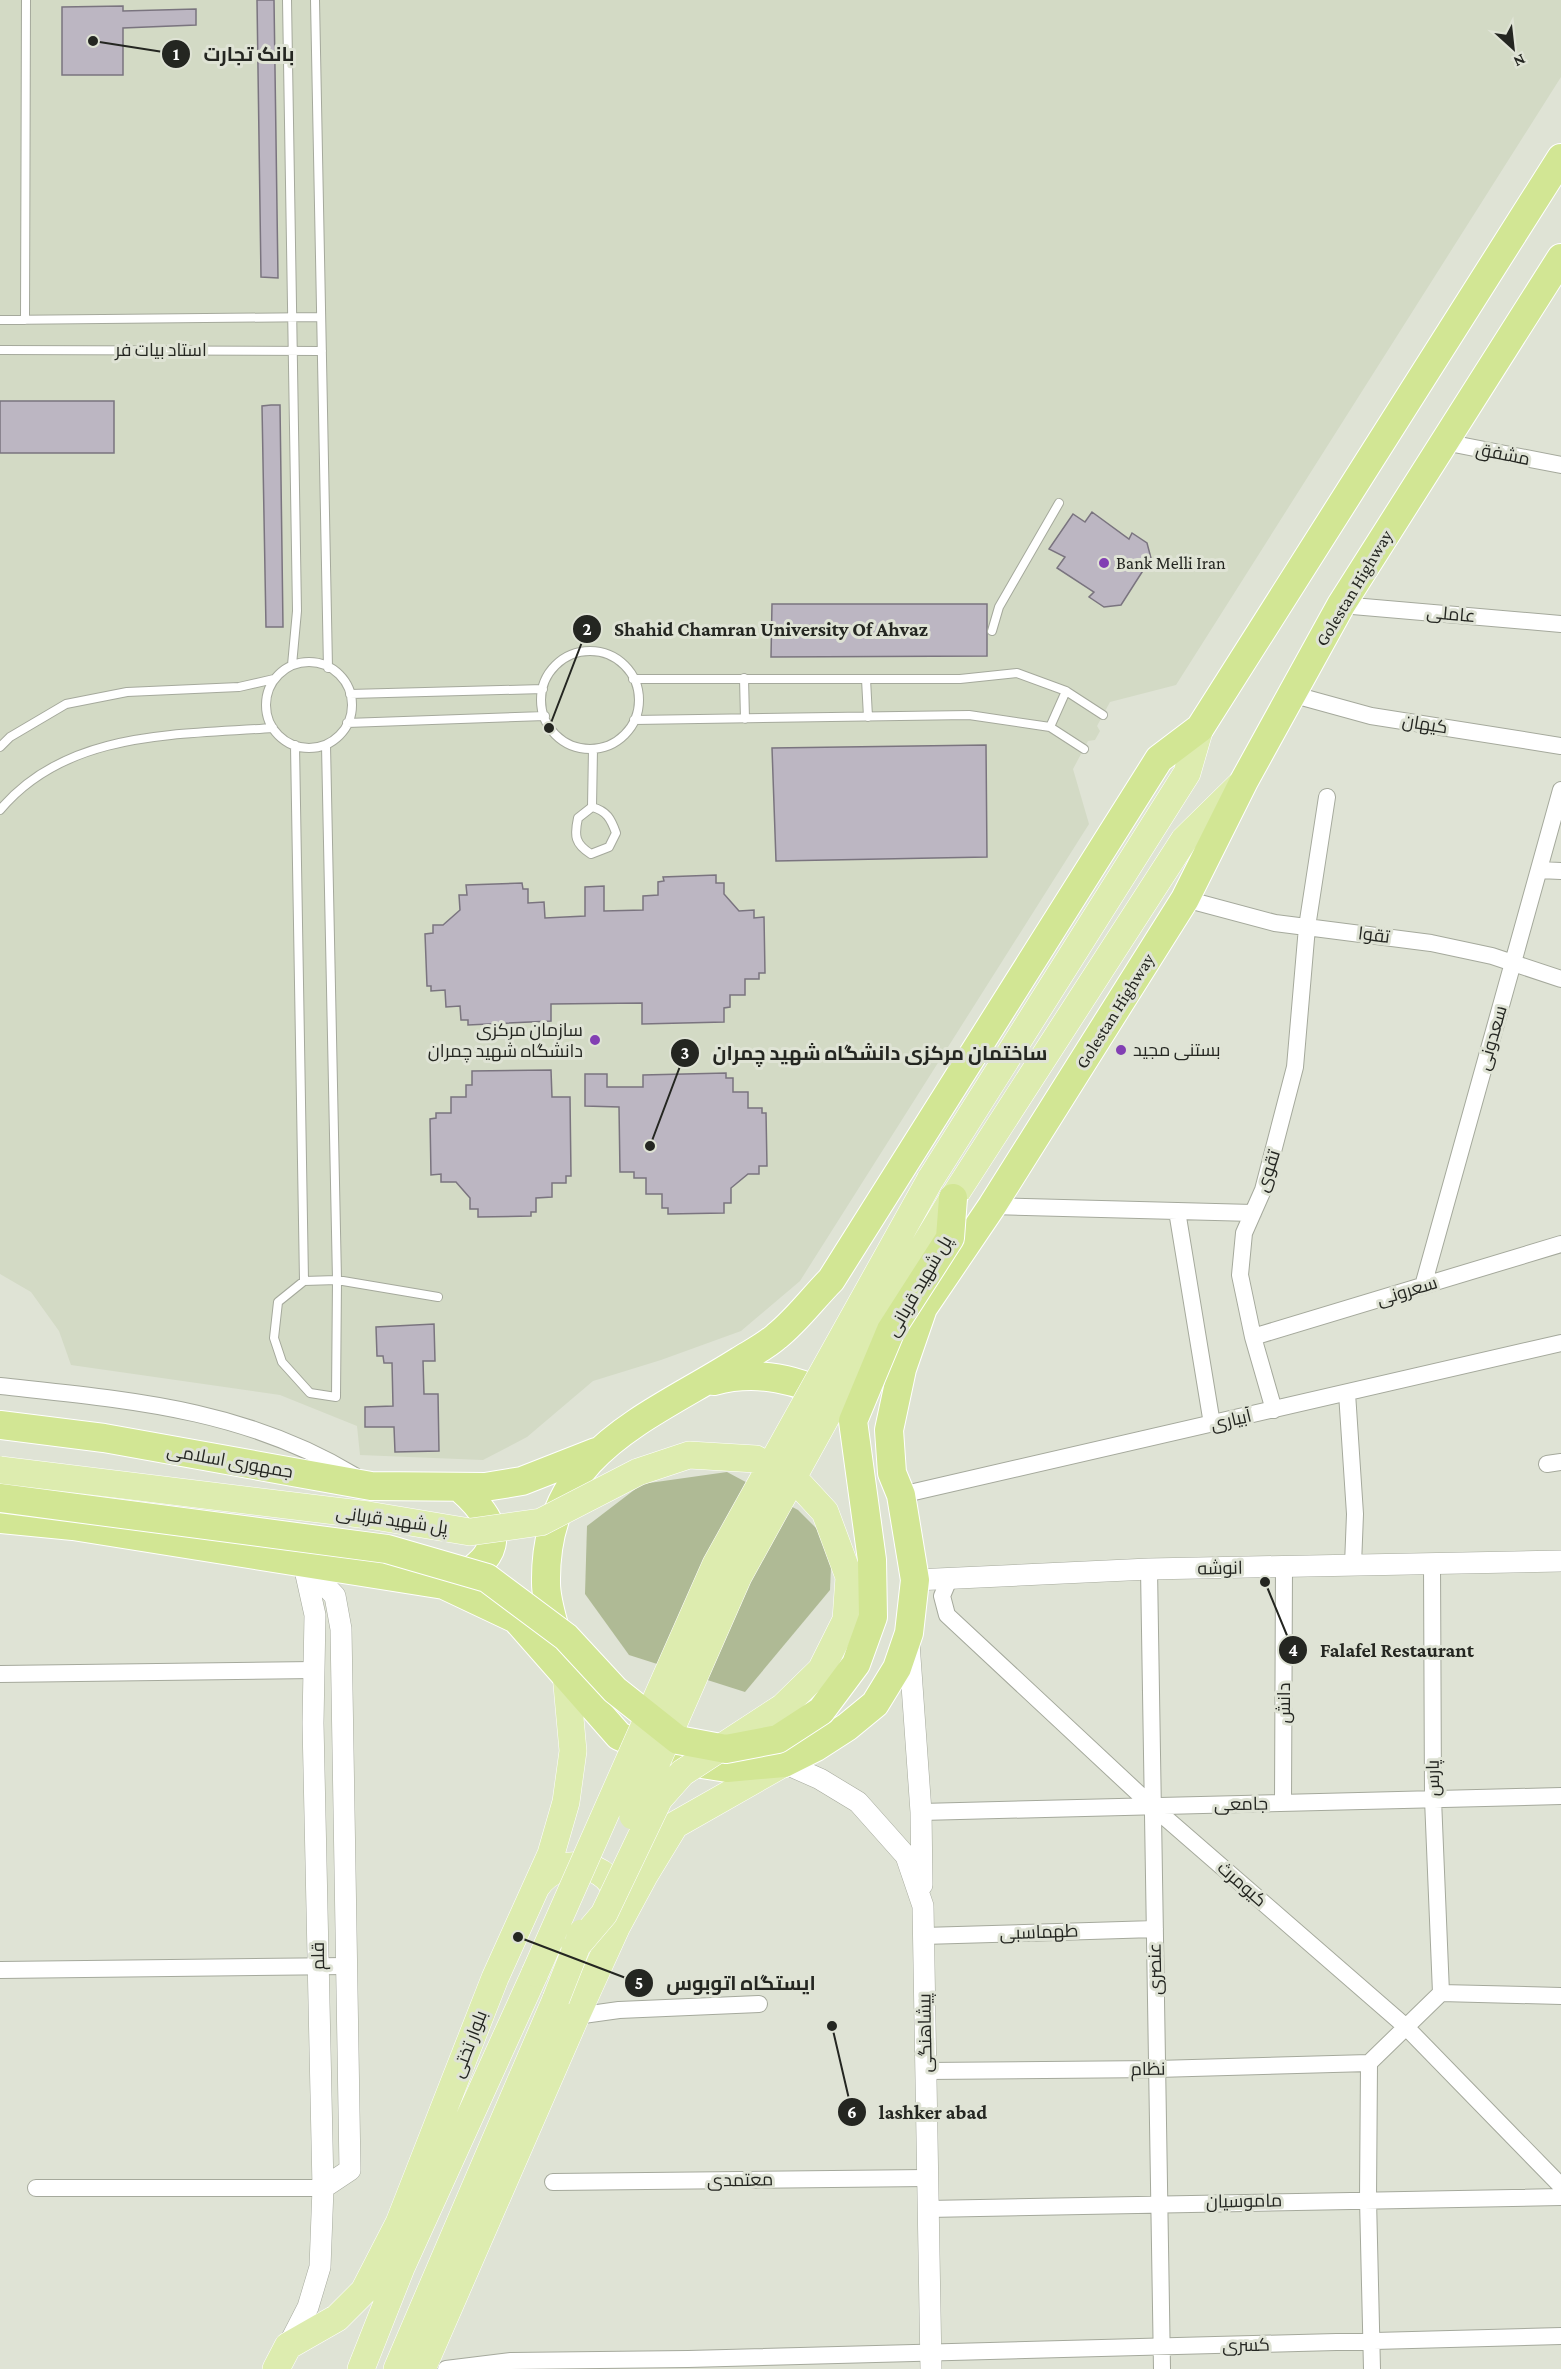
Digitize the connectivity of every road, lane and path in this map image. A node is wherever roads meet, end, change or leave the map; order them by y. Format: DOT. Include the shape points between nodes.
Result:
graph roads {
  1 [pos="26,0"];
  2 [pos="287,0"];
  3 [pos="315,0"];
  4 [pos="1561,158"];
  5 [pos="1561,258"];
  6 [pos="292,317"];
  7 [pos="321,317"];
  8 [pos="0,320"];
  9 [pos="25,320"];
  10 [pos="0,350"];
  11 [pos="293,351"];
  12 [pos="322,351"];
  13 [pos="1444,442"];
  14 [pos="1561,465"];
  15 [pos="1059,503"];
  16 [pos="1341,605"];
  17 [pos="1561,624"];
  18 [pos="992,631"];
  19 [pos="292,665"];
  20 [pos="328,668"];
  21 [pos="744,678"];
  22 [pos="274,679"];
  23 [pos="633,679"];
  24 [pos="866,679"];
  25 [pos="543,689"];
  26 [pos="1066,691"];
  27 [pos="350,694"];
  28 [pos="1291,694"];
  29 [pos="1103,715"];
  30 [pos="545,716"];
  31 [pos="868,717"];
  32 [pos="746,718"];
  33 [pos="634,720"];
  34 [pos="347,723"];
  35 [pos="1050,727"];
  36 [pos="273,728"];
  37 [pos="1200,728"];
  38 [pos="295,745"];
  39 [pos="326,746"];
  40 [pos="1561,746"];
  41 [pos="0,747"];
  42 [pos="593,749"];
  43 [pos="1084,749"];
  44 [pos="1244,781"];
  45 [pos="1561,790"];
  46 [pos="1327,797"];
  47 [pos="592,807"];
  48 [pos="0,810"];
  49 [pos="1539,870"];
  50 [pos="1561,871"];
  51 [pos="1185,899"];
  52 [pos="1307,927"];
  53 [pos="1513,962"];
  54 [pos="1561,979"];
  55 [pos="953,1198"];
  56 [pos="992,1206"];
  57 [pos="1177,1211"];
  58 [pos="1253,1213"];
  59 [pos="1561,1245"];
  60 [pos="337,1280"];
  61 [pos="304,1281"];
  62 [pos="1423,1286"];
  63 [pos="438,1297"];
  64 [pos="1253,1337"];
  65 [pos="1561,1343"];
  66 [pos="702,1385"];
  67 [pos="0,1386"];
  68 [pos="1347,1393"];
  69 [pos="1274,1410"];
  70 [pos="1212,1424"];
  71 [pos="0,1425"];
  72 [pos="596,1452"];
  73 [pos="0,1470"];
  74 [pos="896,1484"];
  75 [pos="371,1486"];
  76 [pos="460,1488"];
  77 [pos="0,1498"];
  78 [pos="0,1519"];
  79 [pos="1561,1560"];
  80 [pos="303,1561"];
  81 [pos="1432,1563"];
  82 [pos="1353,1565"];
  83 [pos="1284,1566"];
  84 [pos="1149,1569"];
  85 [pos="950,1577"];
  86 [pos="915,1580"];
  87 [pos="444,1585"];
  88 [pos="909,1633"];
  89 [pos="314,1670"];
  90 [pos="0,1674"];
  91 [pos="566,1674"];
  92 [pos="784,1763"];
  93 [pos="1561,1796"];
  94 [pos="1433,1799"];
  95 [pos="1283,1803"];
  96 [pos="1153,1807"];
  97 [pos="921,1812"];
  98 [pos="533,1892"];
  99 [pos="923,1906"];
  100 [pos="617,1926"];
  101 [pos="1155,1929"];
  102 [pos="923,1936"];
  103 [pos="575,1948"];
  104 [pos="347,1966"];
  105 [pos="318,1967"];
  106 [pos="0,1970"];
  107 [pos="1441,1993"];
  108 [pos="1561,1996"];
  109 [pos="759,2004"];
  110 [pos="576,2016"];
  111 [pos="1405,2026"];
  112 [pos="1369,2062"];
  113 [pos="1157,2069"];
  114 [pos="926,2071"];
  115 [pos="927,2178"];
  116 [pos="553,2182"];
  117 [pos="1561,2186"];
  118 [pos="36,2188"];
  119 [pos="323,2188"];
  120 [pos="1561,2197"];
  121 [pos="1368,2199"];
  122 [pos="1159,2203"];
  123 [pos="928,2209"];
  124 [pos="1561,2336"];
  125 [pos="1372,2343"];
  126 [pos="1161,2347"];
  127 [pos="282,2357"];
  128 [pos="931,2360"];
  129 [pos="361,2369"];
  130 [pos="397,2369"];
  131 [pos="422,2369"];
  132 [pos="446,2369"];
  133 [pos="1162,2369"];
  134 [pos="1372,2369"];
  1 -- 9 [label="lane"];
  2 -- 6 [label="lane"];
  3 -- 7 [label="lane"];
  4 -- 37 [label="highway"];
  5 -- 13 [label="highway, Golestan Highway"];
  6 -- 7 [label="lane, استاد بیات فر"];
  6 -- 9 [label="lane, استاد بیات فر"];
  6 -- 11 [label="lane"];
  7 -- 12 [label="lane"];
  8 -- 9 [label="lane, استاد بیات فر"];
  10 -- 11 [label="lane, استاد بیات فر"];
  11 -- 12 [label="lane, استاد بیات فر"];
  11 -- 19 [label="lane" via="297,611"];
  12 -- 20 [label="lane"];
  13 -- 14 [label="street, مشفق"];
  13 -- 16 [label="highway, Golestan Highway"];
  15 -- 18 [label="lane" via="999,607"];
  16 -- 17 [label="street, عاملی"];
  16 -- 28 [label="highway, Golestan Highway"];
  19 -- 20 [label="lane" via="314,662"];
  19 -- 22 [label="lane"];
  20 -- 27 [label="lane" via="336,671"];
  21 -- 23 [label="lane"];
  21 -- 24 [label="lane"];
  21 -- 32 [label="lane"];
  22 -- 36 [label="lane" via="266,700"];
  22 -- 41 [label="lane" via="238,687 127,692 66,704"];
  23 -- 25 [label="lane" via="625,665 605,653 581,652 560,662 545,680"];
  23 -- 33 [label="lane" via="638,685 639,709"];
  24 -- 26 [label="lane" via="1017,673"];
  24 -- 31 [label="lane"];
  25 -- 27 [label="lane"];
  25 -- 30 [label="lane" via="541,704"];
  26 -- 29 [label="lane"];
  26 -- 35 [label="lane"];
  27 -- 34 [label="lane" via="352,711"];
  28 -- 40 [label="street, کیهان" via="1371,716"];
  28 -- 44 [label="highway, Golestan Highway"];
  30 -- 34 [label="lane"];
  30 -- 42 [label="lane" via="548,726 565,743"];
  31 -- 32 [label="lane"];
  31 -- 35 [label="lane" via="969,715"];
  32 -- 33 [label="lane"];
  33 -- 42 [label="lane" via="629,730 611,745"];
  34 -- 39 [label="lane" via="344,732"];
  35 -- 43 [label="lane"];
  36 -- 38 [label="lane" via="282,740"];
  36 -- 48 [label="lane" via="176,735 100,746 51,766"];
  37 -- 66 [label="highway" via="1159,759 831,1280 777,1336"];
  37 -- 129 [label="main road, bridge" via="1187,773 930,1180 716,1564 401,2268"];
  38 -- 39 [label="lane" via="303,749"];
  38 -- 61 [label="lane"];
  39 -- 60 [label="lane"];
  42 -- 47 [label="lane"];
  44 -- 51 [label="highway, Golestan Highway"];
  44 -- 55 [label="main road" via="1184,840"];
  45 -- 49 [label="street, سعدونی"];
  46 -- 52 [label="street, تقوی"];
  47 -- 47 [label="lane" via="578,818 574,834 579,847 591,854 609,847 616,833 607,815"];
  49 -- 50 [label="street"];
  49 -- 53 [label="street, سعدونی"];
  51 -- 52 [label="street, تقوا" via="1275,923"];
  51 -- 56 [label="highway, Golestan Highway"];
  52 -- 53 [label="street, تقوا" via="1431,943"];
  52 -- 58 [label="street, تقوی" via="1295,1066 1280,1132"];
  53 -- 54 [label="street, تقوا"];
  53 -- 62 [label="street, سعدونی"];
  55 -- 77 [label="highway, پل شهید قربانی, bridge" via="950,1238 891,1330 854,1422 872,1560 873,1617 856,1664 821,1711 778,1739 726,1749 678,1740 615,1690 566,1638 487,1578 387,1550"];
  55 -- 103 [label="main road, پل شهید قربانی, bridge" via="738,1576"];
  56 -- 57 [label="street"];
  56 -- 74 [label="highway, Golestan Highway" via="923,1308 902,1369 889,1430"];
  57 -- 58 [label="street"];
  57 -- 70 [label="street"];
  58 -- 64 [label="street, تقوی" via="1244,1233 1240,1275"];
  59 -- 62 [label="street, سعرونی"];
  60 -- 61 [label="lane"];
  60 -- 61 [label="lane" via="336,1397 310,1393 282,1362 274,1338 278,1302"];
  60 -- 63 [label="lane"];
  62 -- 64 [label="street, سعرونی"];
  64 -- 69 [label="street, تقوی"];
  65 -- 68 [label="street, آبیاری"];
  66 -- 72 [label="highway" via="628,1427"];
  66 -- 74 [label="highway" via="720,1379 758,1376 813,1389 861,1423"];
  67 -- 75 [label="street" via="151,1403 262,1430 328,1460"];
  68 -- 69 [label="street, آبیاری"];
  68 -- 82 [label="street" via="1356,1514"];
  69 -- 70 [label="street, آبیاری"];
  70 -- 74 [label="street, آبیاری"];
  71 -- 75 [label="highway, جمهوری اسلامی" via="104,1438"];
  72 -- 76 [label="highway, جمهوری اسلامی" via="522,1481"];
  72 -- 91 [label="highway" via="564,1495 549,1540 546,1585"];
  73 -- 103 [label="main road, پل شهید قربانی, bridge" via="368,1515 470,1532 541,1522 638,1472 689,1455 756,1460 801,1486 825,1512 849,1577 846,1620 821,1670 783,1707 682,1773 659,1799 604,1914"];
  74 -- 86 [label="highway, Golestan Highway"];
  75 -- 76 [label="highway, جمهوری اسلامی"];
  76 -- 87 [label="highway" via="478,1504 492,1526 493,1545 471,1571"];
  78 -- 80 [label="highway" via="73,1526"];
  79 -- 81 [label="street, انوشه"];
  80 -- 87 [label="highway"];
  80 -- 89 [label="street, قلم" via="315,1615"];
  80 -- 104 [label="street" via="335,1596 341,1629"];
  81 -- 82 [label="street, انوشه"];
  81 -- 94 [label="street, پارس"];
  82 -- 83 [label="street, انوشه"];
  83 -- 84 [label="street, انوشه"];
  83 -- 95 [label="street, دانش"];
  84 -- 85 [label="street, انوشه"];
  84 -- 96 [label="street, عنصری"];
  85 -- 86 [label="street, انوشه"];
  85 -- 96 [label="street, کیومرث" via="942,1596 947,1615"];
  86 -- 88 [label="highway, Golestan Highway"];
  87 -- 91 [label="highway" via="516,1619"];
  88 -- 92 [label="highway, Golestan Highway" via="897,1668 875,1704 816,1748"];
  88 -- 97 [label="street"];
  89 -- 90 [label="street"];
  89 -- 105 [label="street, قلم"];
  91 -- 92 [label="highway" via="619,1736 671,1759 727,1768"];
  91 -- 98 [label="main road, بلوار تختی" via="573,1751 567,1802 551,1854"];
  92 -- 99 [label="street, پیشاهنگی" via="858,1802 906,1856"];
  92 -- 100 [label="main road" via="675,1825"];
  93 -- 94 [label="street, جامعی"];
  94 -- 95 [label="street, جامعی"];
  94 -- 107 [label="street, پارس"];
  95 -- 96 [label="street, جامعی"];
  96 -- 97 [label="street, جامعی"];
  96 -- 101 [label="street, عنصری"];
  96 -- 111 [label="street, کیومرث"];
  97 -- 99 [label="street"];
  98 -- 100 [label="main road" via="547,1875 566,1865 597,1870 606,1876 617,1894"];
  98 -- 127 [label="main road, بلوار تختی" via="399,2223 364,2291 337,2318"];
  99 -- 102 [label="street, پیشاهنگی"];
  100 -- 110 [label="main road"];
  101 -- 102 [label="street, طهماسبی"];
  101 -- 113 [label="street, عنصری"];
  102 -- 114 [label="street, پیشاهنگی"];
  103 -- 130 [label="main road, پل شهید قربانی, bridge"];
  104 -- 105 [label="street"];
  104 -- 119 [label="street" via="350,2170"];
  105 -- 106 [label="street"];
  105 -- 119 [label="street, قلم"];
  107 -- 108 [label="street"];
  107 -- 111 [label="street"];
  109 -- 110 [label="street" via="619,2010"];
  110 -- 131 [label="main road"];
  111 -- 112 [label="street"];
  111 -- 117 [label="street, کیومرث"];
  112 -- 113 [label="street, نظام"];
  112 -- 121 [label="street"];
  113 -- 114 [label="street, نظام"];
  113 -- 122 [label="street, عنصری"];
  114 -- 115 [label="street, پیشاهنگی"];
  115 -- 116 [label="street, معتمدی"];
  115 -- 123 [label="street, پیشاهنگی"];
  118 -- 119 [label="street"];
  119 -- 127 [label="street, قلم" via="320,2267 308,2307"];
  120 -- 121 [label="street, ماموسیان"];
  121 -- 122 [label="street, ماموسیان"];
  121 -- 125 [label="street"];
  122 -- 123 [label="street, ماموسیان"];
  122 -- 126 [label="street, عنصری"];
  123 -- 128 [label="street, پیشاهنگی"];
  124 -- 125 [label="street, کسری"];
  125 -- 126 [label="street, کسری"];
  125 -- 134 [label="street"];
  126 -- 128 [label="street, کسری"];
  126 -- 133 [label="street, عنصری"];
  128 -- 132 [label="street, کسری" via="511,2361"];
}
